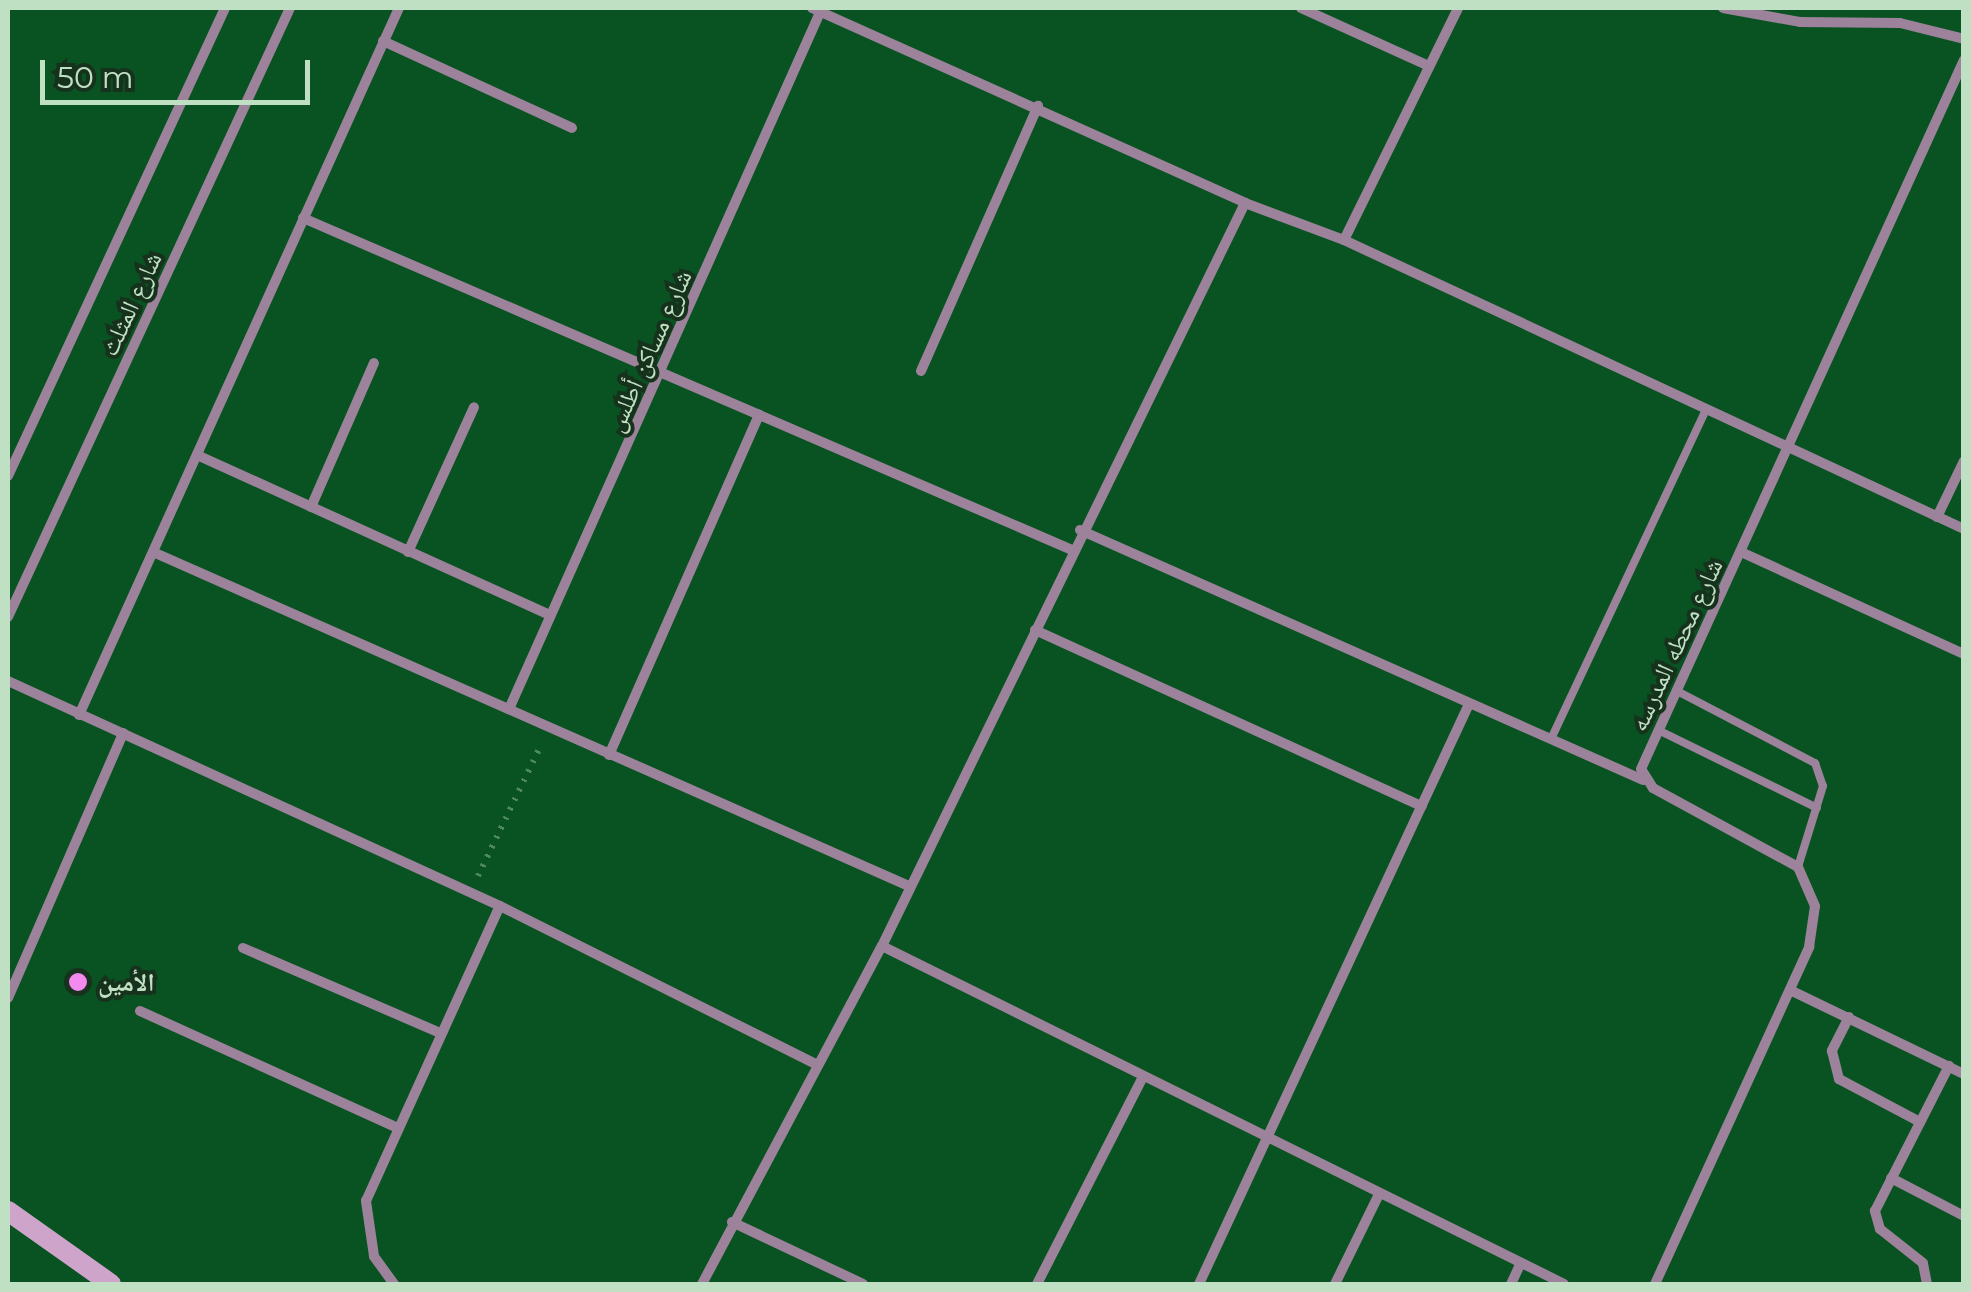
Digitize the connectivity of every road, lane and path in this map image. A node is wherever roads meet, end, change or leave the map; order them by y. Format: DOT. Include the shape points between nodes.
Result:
graph roads {
  1 [pos="224,8"];
  2 [pos="290,8"];
  3 [pos="399,8"];
  4 [pos="1300,8"];
  5 [pos="1458,8"];
  6 [pos="1723,8"];
  7 [pos="819,9"];
  8 [pos="1964,40"];
  9 [pos="383,41"];
  10 [pos="1964,60"];
  11 [pos="1429,66"];
  12 [pos="1961,79"];
  13 [pos="1038,106"];
  14 [pos="572,128"];
  15 [pos="1245,204"];
  16 [pos="303,218"];
  17 [pos="1344,240"];
  18 [pos="374,363"];
  19 [pos="921,371"];
  20 [pos="662,372"];
  21 [pos="474,407"];
  22 [pos="1706,409"];
  23 [pos="759,415"];
  24 [pos="1790,447"];
  25 [pos="197,455"];
  26 [pos="1964,462"];
  27 [pos="8,476"];
  28 [pos="311,507"];
  29 [pos="1937,517"];
  30 [pos="1964,529"];
  31 [pos="1080,530"];
  32 [pos="1072,550"];
  33 [pos="153,552"];
  34 [pos="408,552"];
  35 [pos="1741,552"];
  36 [pos="8,616"];
  37 [pos="549,616"];
  38 [pos="1035,630"];
  39 [pos="1964,654"];
  40 [pos="8,681"];
  41 [pos="1677,692"];
  42 [pos="1470,704"];
  43 [pos="508,709"];
  44 [pos="79,715"];
  45 [pos="549,728"];
  46 [pos="1658,730"];
  47 [pos="123,734"];
  48 [pos="1551,739"];
  49 [pos="609,755"];
  50 [pos="1643,780"];
  51 [pos="1422,806"];
  52 [pos="1818,808"];
  53 [pos="1798,867"];
  54 [pos="909,886"];
  55 [pos="470,893"];
  56 [pos="500,906"];
  57 [pos="882,946"];
  58 [pos="242,948"];
  59 [pos="1790,990"];
  60 [pos="8,998"];
  61 [pos="140,1011"];
  62 [pos="1849,1017"];
  63 [pos="440,1033"];
  64 [pos="816,1064"];
  65 [pos="1949,1066"];
  66 [pos="1964,1074"];
  67 [pos="1143,1076"];
  68 [pos="1920,1122"];
  69 [pos="396,1127"];
  70 [pos="1268,1138"];
  71 [pos="1891,1178"];
  72 [pos="1379,1194"];
  73 [pos="8,1212"];
  74 [pos="1964,1216"];
  75 [pos="732,1222"];
  76 [pos="1521,1263"];
  77 [pos="112,1284"];
  78 [pos="394,1284"];
  79 [pos="702,1284"];
  80 [pos="863,1284"];
  81 [pos="1037,1284"];
  82 [pos="1200,1284"];
  83 [pos="1336,1284"];
  84 [pos="1511,1284"];
  85 [pos="1564,1284"];
  86 [pos="1655,1284"];
  87 [pos="1927,1284"];
  1 -- 27 [label="street, شارع المثلث"];
  2 -- 36 [label="street, شارع المثلث"];
  3 -- 9 [label="street"];
  4 -- 11 [label="street"];
  5 -- 11 [label="street"];
  6 -- 8 [label="street" via="1800,22 1900,23"];
  7 -- 13 [label="street"];
  7 -- 20 [label="street, شارع مساكن أطلس"];
  9 -- 14 [label="street"];
  9 -- 16 [label="street"];
  10 -- 12 [label="street, شارع محطه المدرسه"];
  11 -- 17 [label="street"];
  12 -- 24 [label="street, شارع محطه المدرسه"];
  13 -- 15 [label="street"];
  13 -- 19 [label="street"];
  15 -- 17 [label="street"];
  15 -- 31 [label="street"];
  16 -- 20 [label="street"];
  16 -- 25 [label="street"];
  17 -- 22 [label="street"];
  18 -- 28 [label="street"];
  20 -- 23 [label="street"];
  20 -- 37 [label="street, شارع مساكن أطلس"];
  21 -- 34 [label="street"];
  22 -- 24 [label="street"];
  22 -- 48 [label="lane"];
  23 -- 32 [label="street"];
  23 -- 49 [label="street"];
  24 -- 29 [label="street"];
  24 -- 35 [label="street, شارع محطه المدرسه"];
  25 -- 28 [label="street"];
  25 -- 33 [label="street"];
  26 -- 29 [label="street"];
  28 -- 34 [label="street"];
  29 -- 30 [label="street"];
  31 -- 32 [label="street"];
  31 -- 42 [label="street"];
  32 -- 38 [label="street"];
  33 -- 43 [label="street"];
  33 -- 44 [label="street"];
  34 -- 37 [label="street"];
  35 -- 39 [label="street"];
  35 -- 41 [label="street, شارع محطه المدرسه"];
  37 -- 43 [label="street, شارع مساكن أطلس"];
  38 -- 51 [label="street"];
  38 -- 54 [label="street"];
  40 -- 44 [label="street"];
  41 -- 46 [label="street, شارع محطه المدرسه"];
  41 -- 52 [label="lane" via="1816,763 1824,786"];
  42 -- 48 [label="street"];
  42 -- 51 [label="street"];
  43 -- 45 [label="street"];
  44 -- 47 [label="street"];
  45 -- 49 [label="street"];
  45 -- 55 [label="path"];
  46 -- 50 [label="street, شارع محطه المدرسه"];
  46 -- 52 [label="lane"];
  47 -- 55 [label="street"];
  47 -- 60 [label="street"];
  48 -- 50 [label="street"];
  49 -- 54 [label="street"];
  50 -- 53 [label="street"];
  51 -- 70 [label="street"];
  52 -- 53 [label="lane"];
  53 -- 59 [label="street" via="1816,906 1815,927"];
  54 -- 57 [label="street"];
  55 -- 56 [label="street"];
  56 -- 63 [label="street"];
  56 -- 64 [label="street"];
  57 -- 64 [label="street"];
  57 -- 67 [label="street"];
  58 -- 63 [label="street"];
  59 -- 62 [label="street"];
  59 -- 86 [label="street"];
  61 -- 69 [label="street"];
  62 -- 65 [label="street"];
  62 -- 68 [label="street" via="1832,1051 1839,1078"];
  63 -- 69 [label="street"];
  64 -- 75 [label="street"];
  65 -- 66 [label="street"];
  65 -- 68 [label="street"];
  67 -- 70 [label="street"];
  67 -- 81 [label="street"];
  68 -- 71 [label="street"];
  69 -- 78 [label="street" via="366,1201 374,1256"];
  70 -- 72 [label="street"];
  70 -- 82 [label="street"];
  71 -- 74 [label="street"];
  71 -- 87 [label="street" via="1876,1220 1923,1262"];
  72 -- 76 [label="street"];
  72 -- 83 [label="street"];
  73 -- 77 [label="street"];
  75 -- 79 [label="street"];
  75 -- 80 [label="street"];
  76 -- 84 [label="street"];
  76 -- 85 [label="street"];
}
